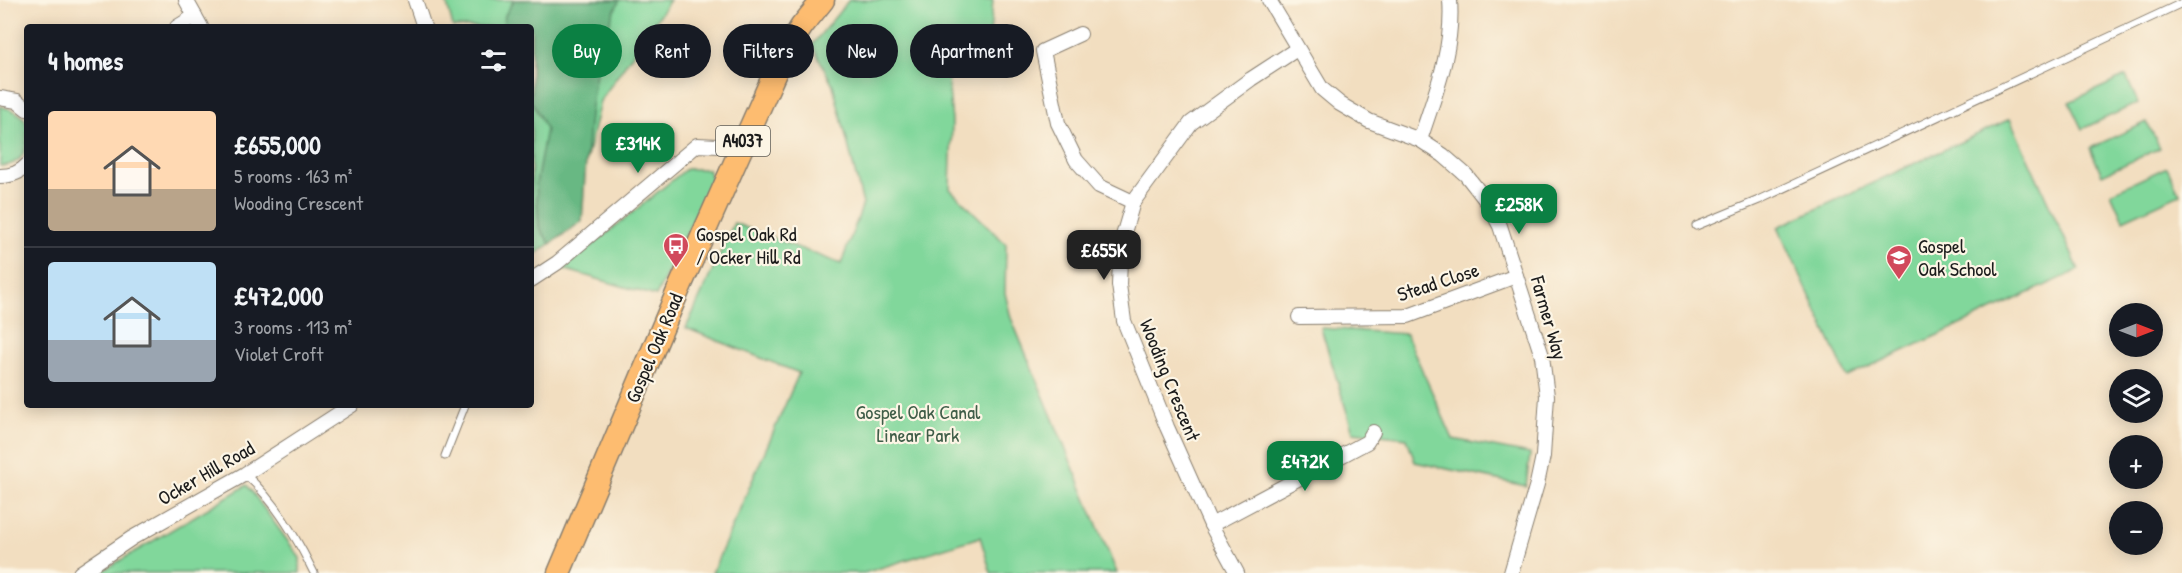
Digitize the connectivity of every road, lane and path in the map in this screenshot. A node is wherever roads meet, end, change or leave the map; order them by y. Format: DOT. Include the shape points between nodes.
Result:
graph roads {
  1 [pos="186,0"];
  2 [pos="416,0"];
  3 [pos="823,0"];
  4 [pos="1269,0"];
  5 [pos="1450,0"];
  6 [pos="2182,3"];
  7 [pos="198,22"];
  8 [pos="423,24"];
  9 [pos="1080,34"];
  10 [pos="1297,49"];
  11 [pos="0,98"];
  12 [pos="24,107"];
  13 [pos="1420,140"];
  14 [pos="740,147"];
  15 [pos="24,168"];
  16 [pos="0,176"];
  17 [pos="1133,202"];
  18 [pos="1695,226"];
  19 [pos="1516,276"];
  20 [pos="534,278"];
  21 [pos="1299,317"];
  22 [pos="347,408"];
  23 [pos="464,408"];
  24 [pos="1373,432"];
  25 [pos="445,456"];
  26 [pos="245,474"];
  27 [pos="1211,525"];
  28 [pos="80,573"];
  29 [pos="314,573"];
  30 [pos="559,573"];
  31 [pos="1237,573"];
  32 [pos="1512,573"];
  1 -- 7 [label="street"];
  2 -- 8 [label="street"];
  3 -- 14 [label="main road, Gospel Oak Road / A4037" via="781,59"];
  4 -- 10 [label="street, Farmer Way"];
  5 -- 13 [label="street" via="1447,52"];
  6 -- 18 [label="lane" via="1759,200"];
  9 -- 17 [label="street" via="1043,51 1058,123 1076,160 1099,186"];
  10 -- 13 [label="street, Farmer Way" via="1322,89 1340,104 1369,122"];
  10 -- 17 [label="street, Wooding Crescent" via="1191,123"];
  11 -- 12 [label="street"];
  13 -- 19 [label="street, Farmer Way" via="1466,175 1488,203"];
  14 -- 20 [label="street" via="697,145"];
  14 -- 30 [label="main road, Gospel Oak Road / A4037"];
  15 -- 16 [label="street"];
  17 -- 27 [label="street, Wooding Crescent" via="1120,260 1124,321"];
  19 -- 21 [label="street, Stead Close" via="1408,316"];
  19 -- 32 [label="street, Farmer Way" via="1542,356 1547,396 1538,484"];
  22 -- 26 [label="street, Ocker Hill Road"];
  23 -- 25 [label="lane"];
  24 -- 27 [label="street" via="1367,442"];
  26 -- 28 [label="street, Ocker Hill Road" via="132,538"];
  26 -- 29 [label="lane" via="261,489"];
  27 -- 31 [label="street, Wooding Crescent"];
}
